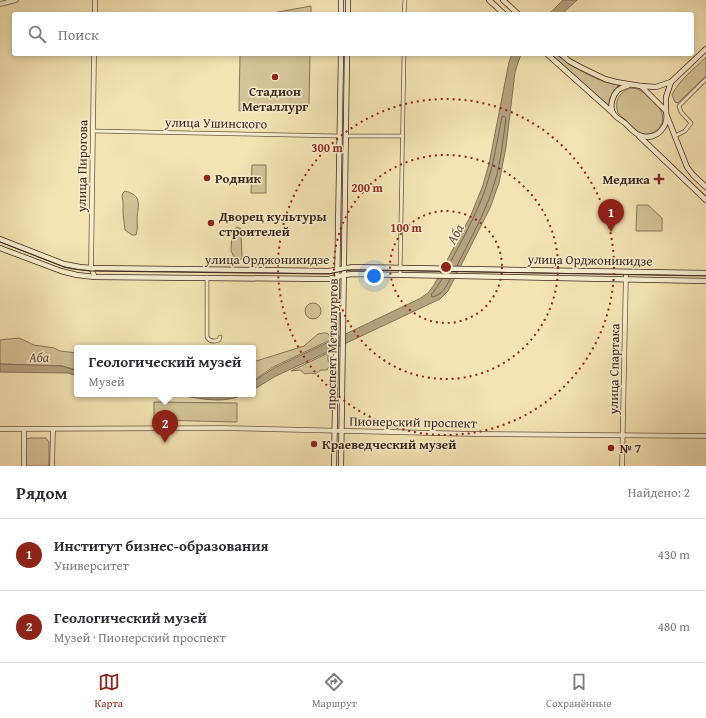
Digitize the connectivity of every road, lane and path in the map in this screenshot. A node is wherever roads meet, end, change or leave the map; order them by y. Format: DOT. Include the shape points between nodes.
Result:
graph roads {
  1 [pos="16,0"];
  2 [pos="95,0"];
  3 [pos="341,0"];
  4 [pos="348,0"];
  5 [pos="404,0"];
  6 [pos="489,0"];
  7 [pos="503,0"];
  8 [pos="0,4"];
  9 [pos="95,12"];
  10 [pos="341,12"];
  11 [pos="348,12"];
  12 [pos="404,12"];
  13 [pos="502,12"];
  14 [pos="516,12"];
  15 [pos="706,49"];
  16 [pos="94,56"];
  17 [pos="340,56"];
  18 [pos="347,56"];
  19 [pos="404,56"];
  20 [pos="549,56"];
  21 [pos="563,56"];
  22 [pos="706,79"];
  23 [pos="671,82"];
  24 [pos="630,85"];
  25 [pos="641,86"];
  26 [pos="613,113"];
  27 [pos="666,113"];
  28 [pos="93,131"];
  29 [pos="638,135"];
  30 [pos="339,136"];
  31 [pos="346,136"];
  32 [pos="402,136"];
  33 [pos="675,136"];
  34 [pos="706,187"];
  35 [pos="706,200"];
  36 [pos="0,239"];
  37 [pos="0,248"];
  38 [pos="400,267"];
  39 [pos="91,268"];
  40 [pos="344,268"];
  41 [pos="337,270"];
  42 [pos="626,272"];
  43 [pos="706,273"];
  44 [pos="344,275"];
  45 [pos="400,275"];
  46 [pos="96,277"];
  47 [pos="207,277"];
  48 [pos="337,277"];
  49 [pos="626,279"];
  50 [pos="706,280"];
  51 [pos="220,337"];
  52 [pos="0,429"];
  53 [pos="53,429"];
  54 [pos="338,429"];
  55 [pos="24,430"];
  56 [pos="623,435"];
  57 [pos="706,436"];
  58 [pos="24,466"];
  59 [pos="52,466"];
  60 [pos="334,466"];
  61 [pos="341,466"];
  62 [pos="622,466"];
  1 -- 8 [label="street"];
  2 -- 9 [label="street"];
  3 -- 10 [label="main road"];
  4 -- 11 [label="main road"];
  5 -- 12 [label="street"];
  6 -- 13 [label="main road"];
  7 -- 14 [label="main road"];
  15 -- 23 [label="main road"];
  16 -- 28 [label="street, улица Пирогова"];
  17 -- 30 [label="main road, проспект Металлургов"];
  18 -- 31 [label="main road, проспект Металлургов"];
  19 -- 32 [label="street"];
  20 -- 26 [label="main road"];
  21 -- 24 [label="main road" via="595,75"];
  22 -- 33 [label="street" via="679,106 681,112 692,123"];
  23 -- 25 [label="main road" via="656,87"];
  23 -- 27 [label="main road" via="666,97"];
  24 -- 25 [label="main road"];
  24 -- 26 [label="main road" via="622,88 614,96 611,106"];
  25 -- 27 [label="main road"];
  26 -- 29 [label="main road"];
  27 -- 29 [label="main road" via="665,126 657,134 647,137"];
  27 -- 33 [label="main road"];
  28 -- 30 [label="street, улица Ушинского"];
  28 -- 39 [label="street, улица Пирогова"];
  29 -- 35 [label="main road"];
  30 -- 41 [label="main road, проспект Металлургов"];
  31 -- 32 [label="street"];
  31 -- 40 [label="main road, проспект Металлургов"];
  32 -- 38 [label="street"];
  33 -- 34 [label="main road" via="687,167"];
  36 -- 39 [label="main road, улица Орджоникидзе" via="64,264"];
  37 -- 46 [label="main road, улица Орджоникидзе" via="61,271"];
  38 -- 40 [label="main road, улица Орджоникидзе"];
  38 -- 42 [label="main road, улица Орджоникидзе"];
  38 -- 45 [label="street"];
  39 -- 41 [label="main road, улица Орджоникидзе"];
  39 -- 46 [label="street, улица Пирогова"];
  40 -- 41 [label="main road, улица Орджоникидзе"];
  40 -- 44 [label="main road, проспект Металлургов"];
  41 -- 48 [label="main road, проспект Металлургов"];
  42 -- 43 [label="main road, улица Орджоникидзе"];
  42 -- 49 [label="street, улица Спартака"];
  44 -- 45 [label="main road, улица Орджоникидзе"];
  44 -- 48 [label="main road, улица Орджоникидзе"];
  44 -- 54 [label="main road, проспект Металлургов" via="343,354"];
  45 -- 49 [label="main road, улица Орджоникидзе"];
  46 -- 47 [label="main road, улица Орджоникидзе"];
  47 -- 48 [label="main road, улица Орджоникидзе"];
  47 -- 51 [label="street" via="207,337 213,341 219,340"];
  48 -- 54 [label="main road, проспект Металлургов"];
  49 -- 50 [label="main road, улица Орджоникидзе"];
  49 -- 56 [label="street, улица Спартака"];
  52 -- 55 [label="street, Пионерский проспект"];
  53 -- 54 [label="street, Пионерский проспект"];
  53 -- 55 [label="street, Пионерский проспект"];
  53 -- 59 [label="street"];
  54 -- 56 [label="street, Пионерский проспект"];
  54 -- 60 [label="main road, проспект Металлургов"];
  54 -- 61 [label="main road, проспект Металлургов"];
  55 -- 58 [label="street"];
  56 -- 57 [label="street, Пионерский проспект"];
  56 -- 62 [label="street, улица Спартака"];
}
